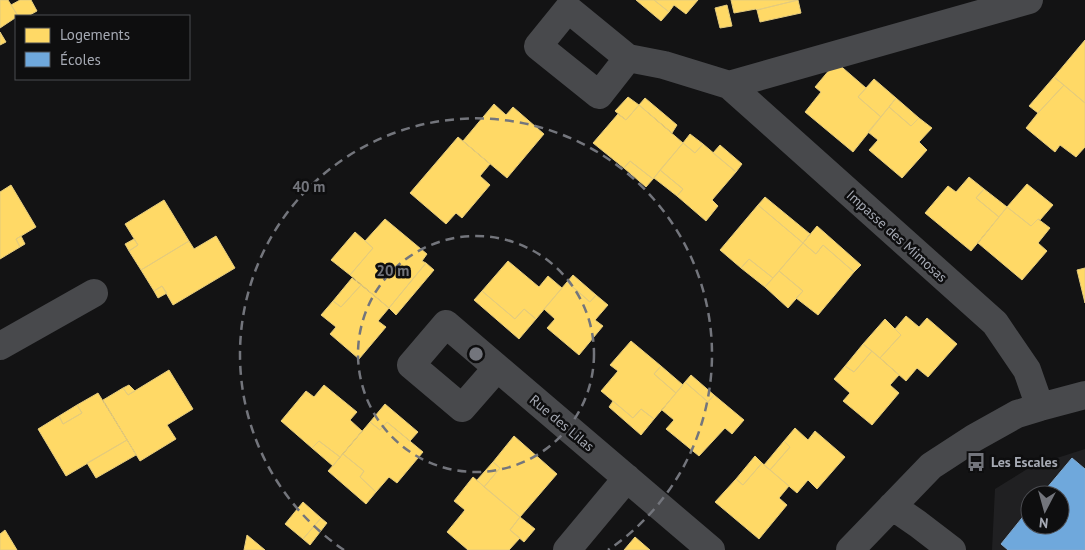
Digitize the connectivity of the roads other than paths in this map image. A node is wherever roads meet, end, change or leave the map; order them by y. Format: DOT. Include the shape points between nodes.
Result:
graph roads {
  1 [pos="1029,0"];
  2 [pos="628,58"];
  3 [pos="728,85"];
  4 [pos="94,293"];
  5 [pos="0,346"];
  6 [pos="497,368"];
  7 [pos="1085,395"];
  8 [pos="1040,407"];
  9 [pos="627,478"];
  10 [pos="892,506"];
  11 [pos="567,550"];
  12 [pos="711,550"];
  13 [pos="850,550"];
  14 [pos="952,550"];
  1 -- 3 [label="street"];
  2 -- 3 [label="street, Impasse des Mimosas" via="664,65"];
  3 -- 8 [label="street, Impasse des Mimosas" via="995,323 1027,370"];
  4 -- 5 [label="street"];
  6 -- 9 [label="street, Rue des Lilas"];
  7 -- 8 [label="street"];
  8 -- 10 [label="street" via="1017,414 931,466"];
  9 -- 11 [label="street"];
  9 -- 12 [label="street, Rue des Lilas"];
  10 -- 13 [label="street"];
  10 -- 14 [label="street"];
}
